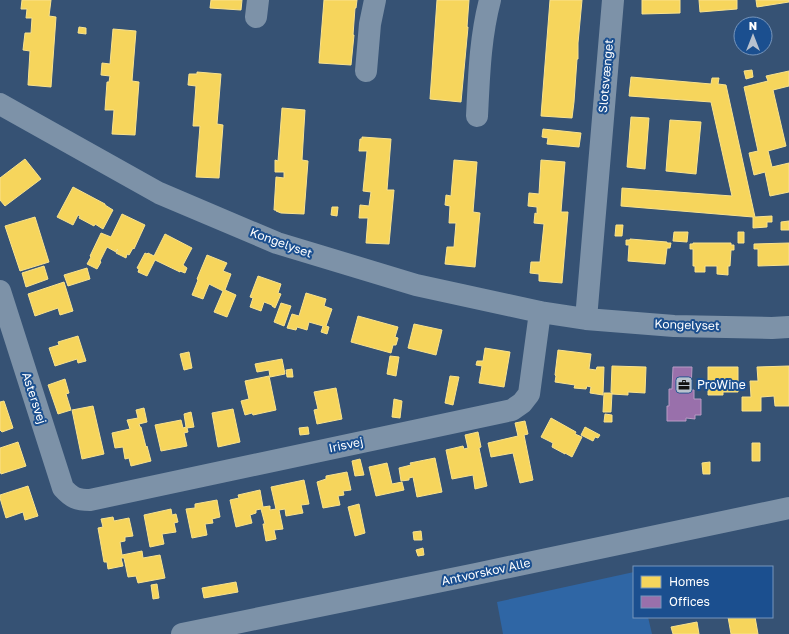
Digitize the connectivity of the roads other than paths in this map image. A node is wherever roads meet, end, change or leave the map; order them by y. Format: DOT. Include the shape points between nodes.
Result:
graph roads {
  1 [pos="375,0"];
  2 [pos="490,0"];
  3 [pos="613,0"];
  4 [pos="366,71"];
  5 [pos="0,104"];
  6 [pos="477,116"];
  7 [pos="0,292"];
  8 [pos="540,312"];
  9 [pos="586,319"];
  10 [pos="789,327"];
  11 [pos="76,499"];
  12 [pos="789,508"];
  13 [pos="182,634"];
  1 -- 4 [label="street"];
  2 -- 6 [label="street" via="484,28"];
  3 -- 9 [label="street, Slotsvænget"];
  5 -- 8 [label="street, Kongelyset" via="159,193 277,243 416,285"];
  7 -- 11 [label="street, Astersvej" via="63,488"];
  8 -- 9 [label="street, Kongelyset"];
  8 -- 11 [label="street, Irisvej" via="529,394 512,410 90,500"];
  9 -- 10 [label="street, Kongelyset" via="674,326"];
  12 -- 13 [label="street, Antvorskov Alle"];
}
